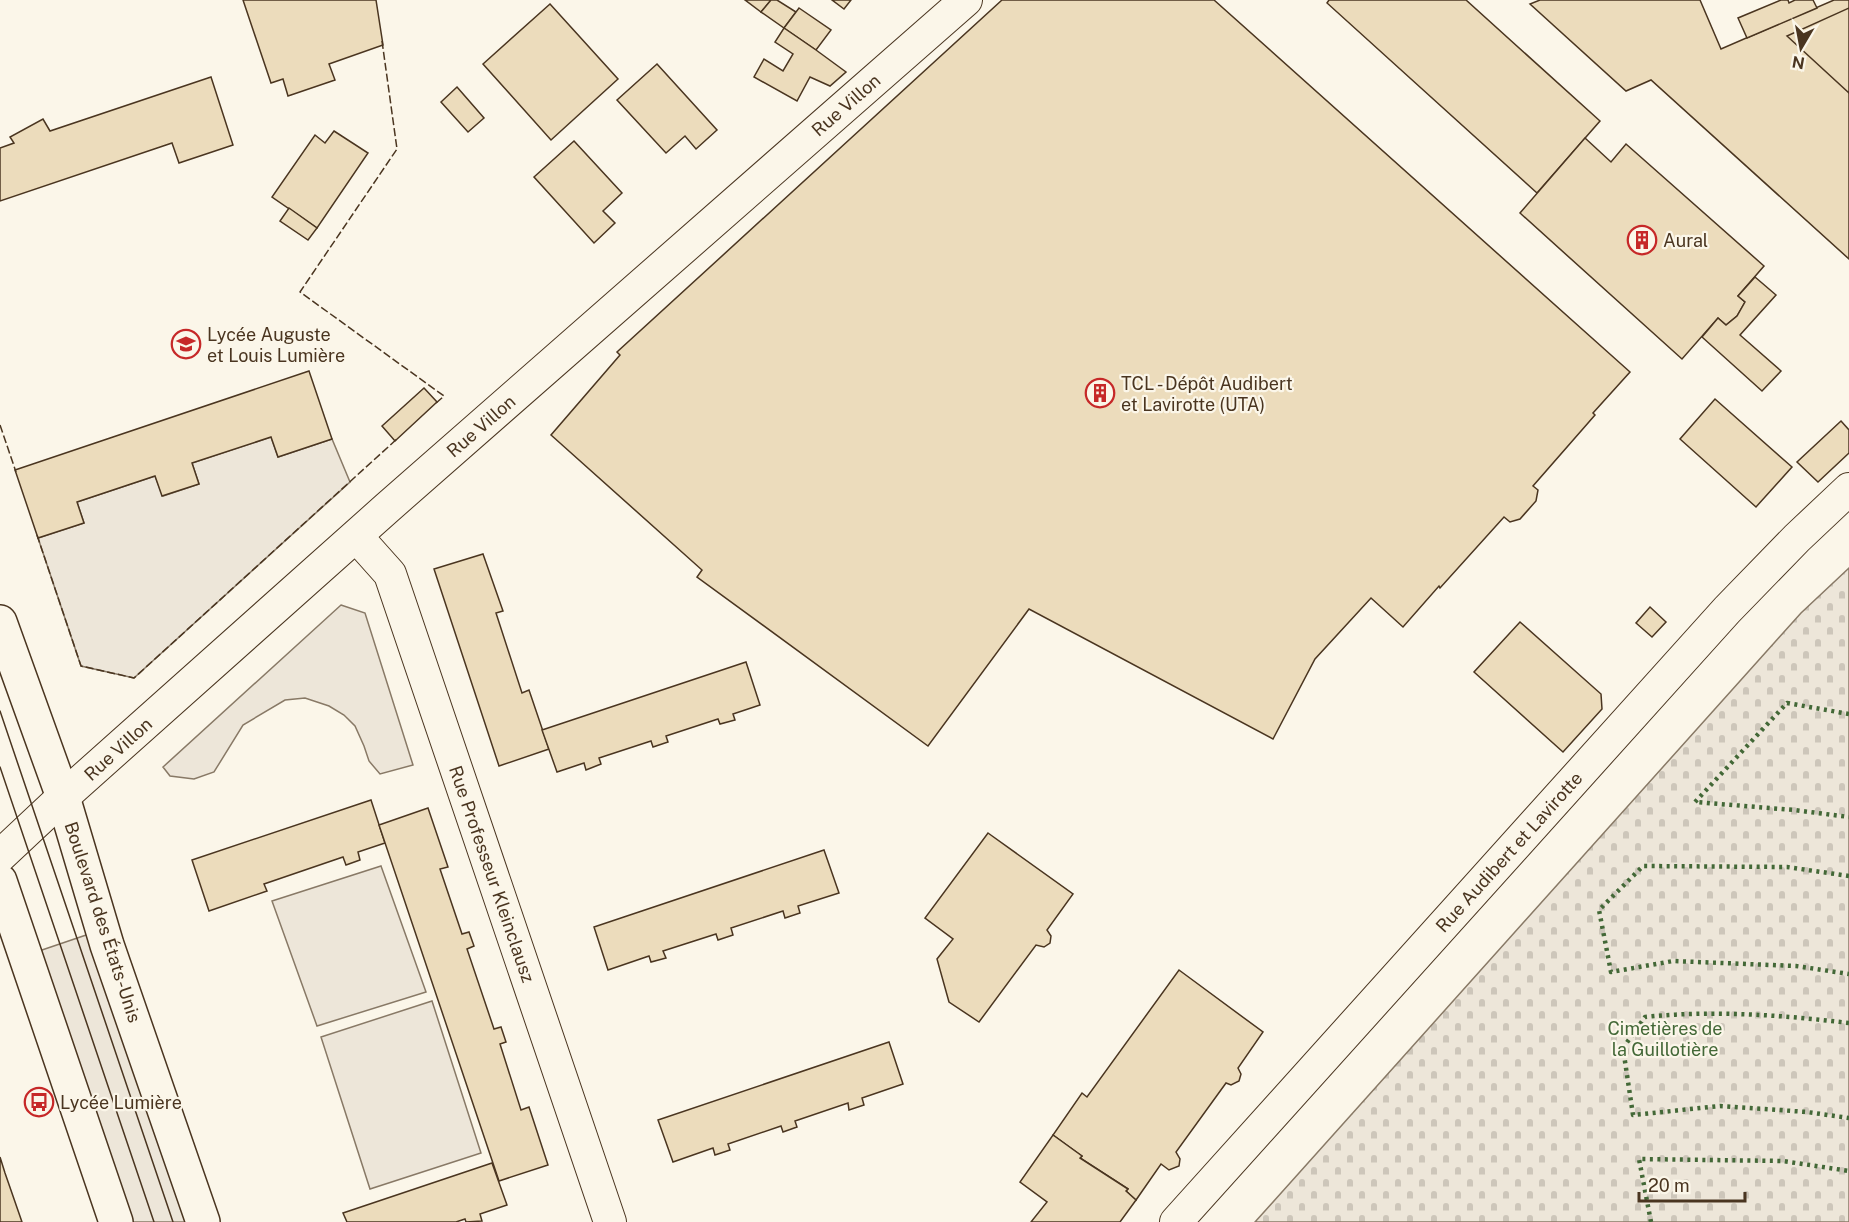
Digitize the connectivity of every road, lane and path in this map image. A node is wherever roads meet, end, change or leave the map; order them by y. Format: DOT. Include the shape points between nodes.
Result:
graph roads {
  1 [pos="966,0"];
  2 [pos="1849,489"];
  3 [pos="357,537"];
  4 [pos="0,622"];
  5 [pos="63,797"];
  6 [pos="0,856"];
  7 [pos="0,881"];
  8 [pos="116,1222"];
  9 [pos="203,1222"];
  10 [pos="610,1222"];
  11 [pos="1176,1222"];
  1 -- 3 [label="street, Rue Villon"];
  2 -- 11 [label="street, Rue Audibert et Lavirotte" via="1727,610"];
  3 -- 5 [label="street, Rue Villon"];
  3 -- 10 [label="street, Rue Professeur Kleinclausz" via="390,573"];
  4 -- 5 [label="main road, Boulevard des États-Unis"];
  5 -- 6 [label="street, Rue Villon"];
  5 -- 9 [label="main road, Boulevard des États-Unis" via="108,945"];
  7 -- 8 [label="main road"];
}
